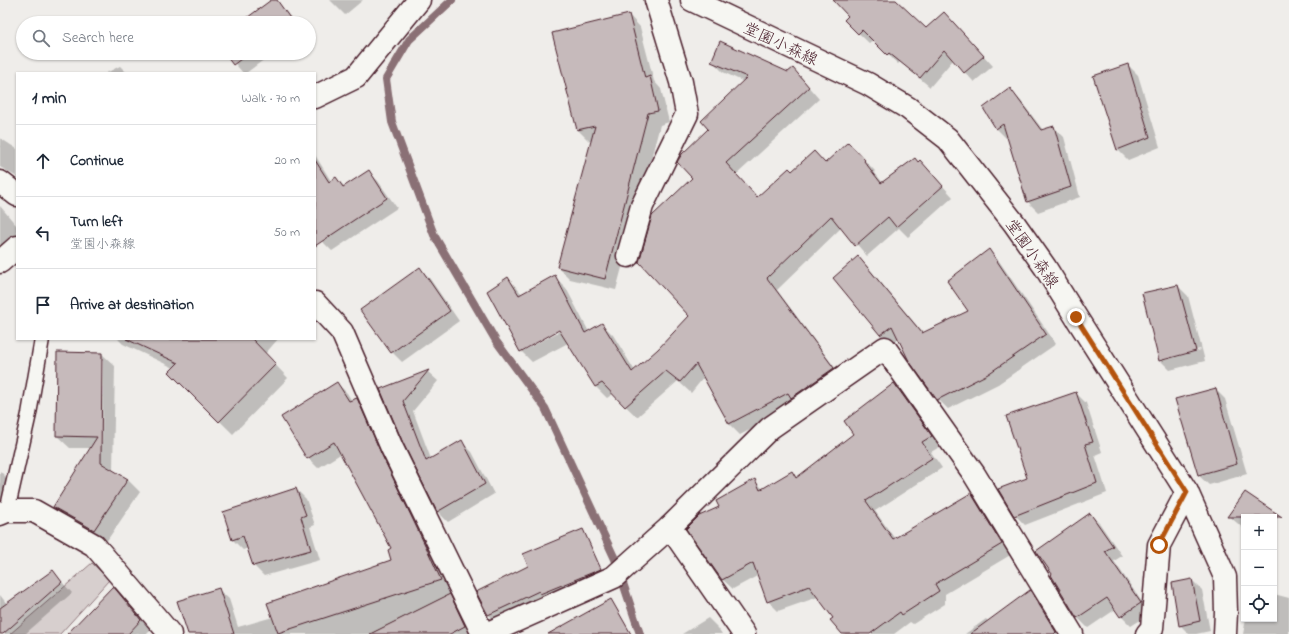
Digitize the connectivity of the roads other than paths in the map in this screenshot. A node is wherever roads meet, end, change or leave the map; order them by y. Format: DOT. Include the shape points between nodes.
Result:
graph roads {
  1 [pos="419,0"];
  2 [pos="656,0"];
  3 [pos="692,0"];
  4 [pos="316,97"];
  5 [pos="0,182"];
  6 [pos="16,194"];
  7 [pos="16,248"];
  8 [pos="628,256"];
  9 [pos="0,262"];
  10 [pos="316,304"];
  11 [pos="42,340"];
  12 [pos="1187,492"];
  13 [pos="3,512"];
  14 [pos="670,527"];
  15 [pos="170,634"];
  16 [pos="483,634"];
  17 [pos="486,634"];
  18 [pos="744,634"];
  19 [pos="1072,634"];
  20 [pos="1147,634"];
  21 [pos="1225,634"];
  1 -- 4 [label="street" via="356,77"];
  2 -- 8 [label="street" via="681,82 687,114 642,206"];
  3 -- 12 [label="street, 堂園小森線" via="868,84 908,108 948,139 1045,267"];
  5 -- 6 [label="street"];
  7 -- 9 [label="street"];
  10 -- 16 [label="street" via="342,332 396,455"];
  11 -- 13 [label="lane" via="29,414"];
  12 -- 20 [label="street" via="1159,545 1152,628"];
  12 -- 21 [label="street, 堂園小森線" via="1225,577"];
  13 -- 15 [label="street" via="34,511 94,545"];
  14 -- 17 [label="street" via="614,578"];
  14 -- 18 [label="street"];
  14 -- 19 [label="street" via="770,428 885,348 974,474"];
}
